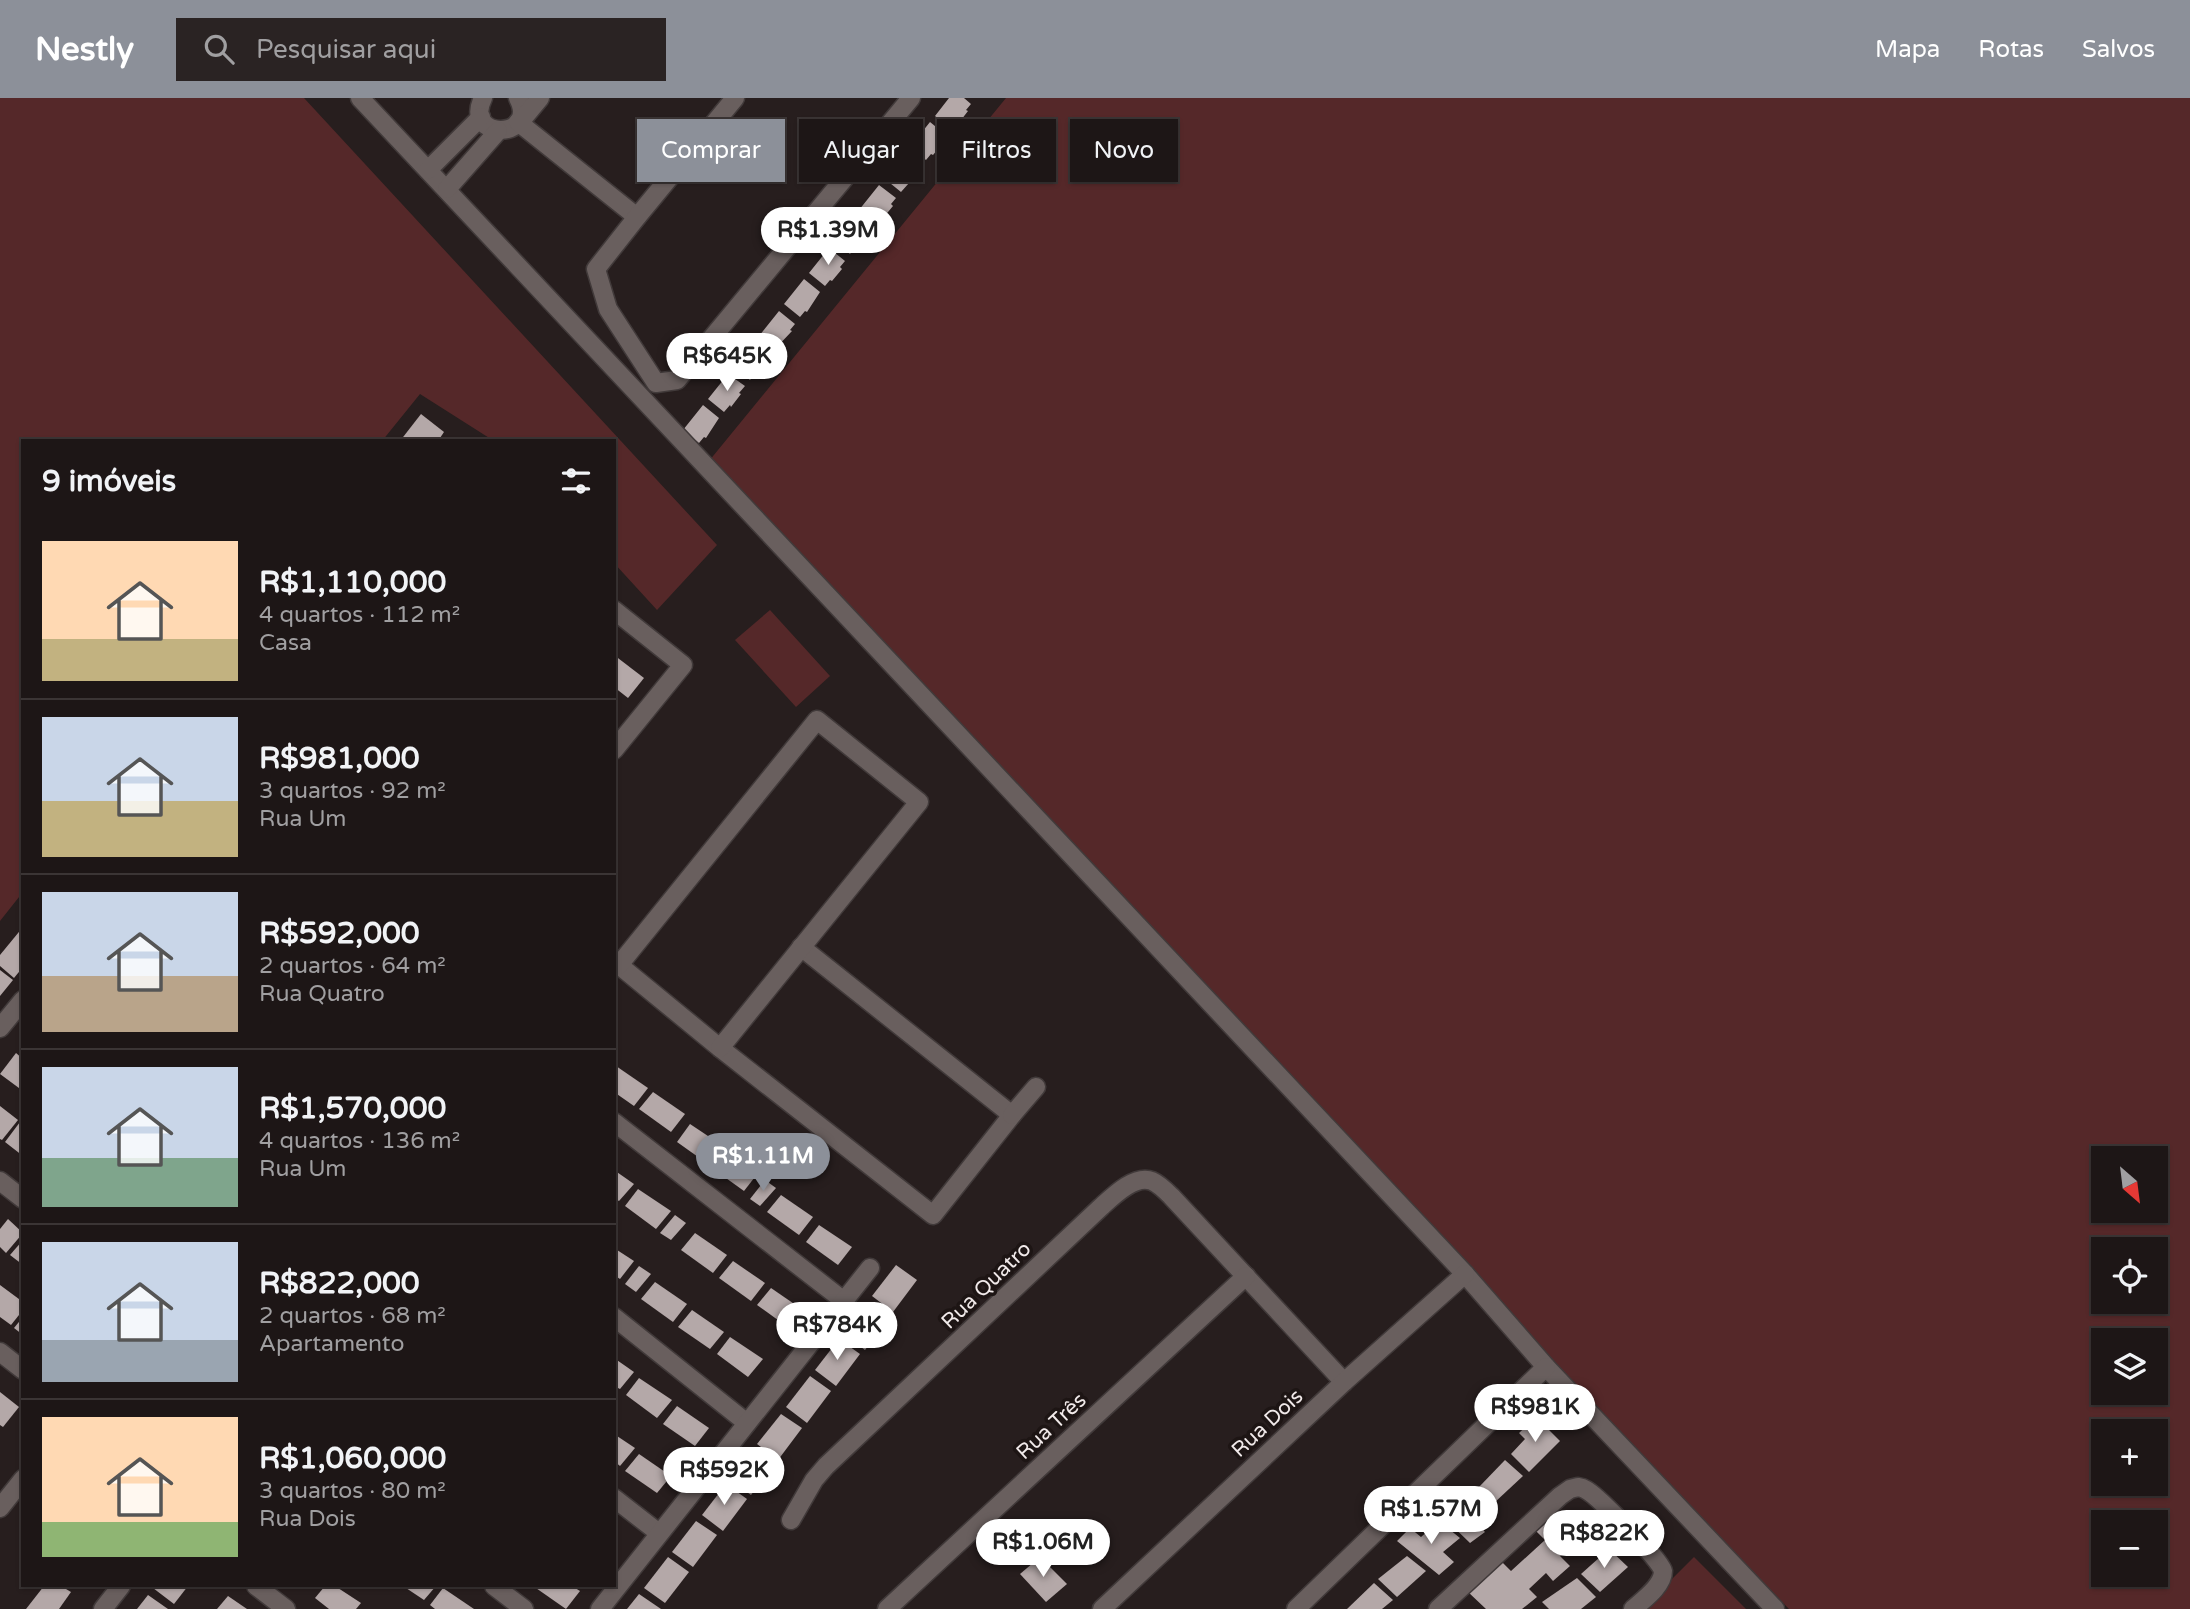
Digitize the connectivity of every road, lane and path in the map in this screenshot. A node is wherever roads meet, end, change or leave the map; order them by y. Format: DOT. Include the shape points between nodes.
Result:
graph roads {
  1 [pos="360,98"];
  2 [pos="484,98"];
  3 [pos="518,98"];
  4 [pos="540,98"];
  5 [pos="735,98"];
  6 [pos="911,98"];
  7 [pos="481,117"];
  8 [pos="518,122"];
  9 [pos="498,131"];
  10 [pos="428,170"];
  11 [pos="447,189"];
  12 [pos="637,217"];
  13 [pos="616,612"];
  14 [pos="616,748"];
  15 [pos="801,947"];
  16 [pos="617,963"];
  17 [pos="19,1011"];
  18 [pos="0,1027"];
  19 [pos="720,1048"];
  20 [pos="1036,1087"];
  21 [pos="1012,1115"];
  22 [pos="616,1124"];
  23 [pos="0,1181"];
  24 [pos="21,1197"];
  25 [pos="870,1268"];
  26 [pos="1465,1274"];
  27 [pos="1246,1276"];
  28 [pos="844,1301"];
  29 [pos="616,1319"];
  30 [pos="0,1352"];
  31 [pos="1546,1367"];
  32 [pos="21,1368"];
  33 [pos="1345,1382"];
  34 [pos="747,1423"];
  35 [pos="21,1482"];
  36 [pos="616,1500"];
  37 [pos="0,1508"];
  38 [pos="791,1520"];
  39 [pos="659,1533"];
  40 [pos="120,1587"];
  41 [pos="257,1587"];
  42 [pos="495,1587"];
  43 [pos="103,1609"];
  44 [pos="286,1609"];
  45 [pos="524,1609"];
  46 [pos="600,1609"];
  47 [pos="887,1609"];
  48 [pos="1102,1609"];
  49 [pos="1297,1609"];
  50 [pos="1438,1609"];
  51 [pos="1633,1609"];
  52 [pos="1775,1609"];
  1 -- 10 [label="street"];
  2 -- 7 [label="street"];
  3 -- 8 [label="street" via="522,111"];
  4 -- 8 [label="street"];
  5 -- 12 [label="street"];
  6 -- 12 [label="street" via="677,380 656,383 608,309 597,269"];
  7 -- 9 [label="street"];
  7 -- 10 [label="street"];
  8 -- 9 [label="street"];
  8 -- 12 [label="street"];
  9 -- 11 [label="street"];
  10 -- 11 [label="street"];
  11 -- 26 [label="street"];
  13 -- 14 [label="street" via="682,665"];
  15 -- 16 [label="street" via="919,802 817,720"];
  15 -- 19 [label="street"];
  15 -- 21 [label="street"];
  16 -- 19 [label="street"];
  17 -- 18 [label="street"];
  19 -- 21 [label="street" via="933,1215"];
  20 -- 21 [label="street"];
  22 -- 28 [label="street"];
  23 -- 24 [label="street"];
  25 -- 28 [label="street"];
  26 -- 31 [label="street"];
  26 -- 33 [label="street, Rua Dois"];
  27 -- 33 [label="street"];
  27 -- 38 [label="street, Rua Quatro" via="1155,1182 1142,1180 1126,1187 825,1466"];
  27 -- 47 [label="street, Rua Três"];
  28 -- 34 [label="street"];
  29 -- 34 [label="street"];
  30 -- 32 [label="street"];
  31 -- 49 [label="street"];
  31 -- 52 [label="street"];
  33 -- 48 [label="street, Rua Dois"];
  34 -- 39 [label="street"];
  35 -- 37 [label="street"];
  36 -- 39 [label="street"];
  39 -- 46 [label="street"];
  40 -- 43 [label="street"];
  41 -- 44 [label="street"];
  42 -- 45 [label="street"];
  50 -- 51 [label="street" via="1560,1496 1578,1487 1594,1496 1661,1566 1659,1582"];
}
